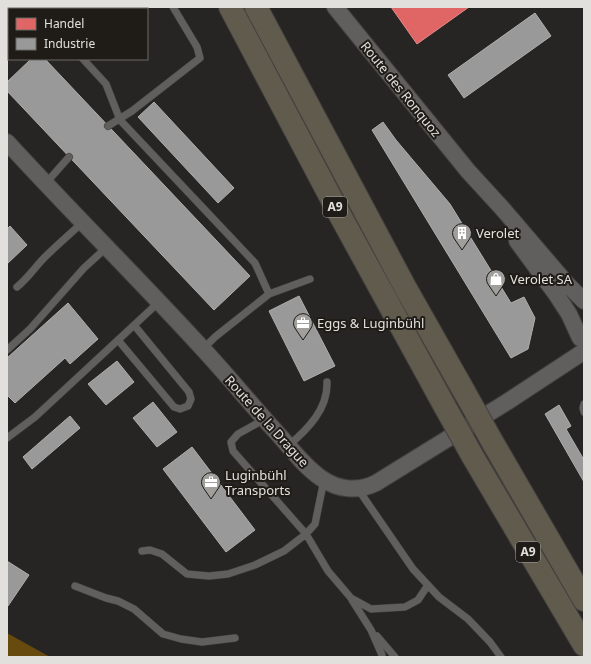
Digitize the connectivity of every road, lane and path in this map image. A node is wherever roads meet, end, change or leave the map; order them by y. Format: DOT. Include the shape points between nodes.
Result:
graph roads {
  1 [pos="173,7"];
  2 [pos="230,7"];
  3 [pos="256,7"];
  4 [pos="335,7"];
  5 [pos="84,60"];
  6 [pos="120,120"];
  7 [pos="108,126"];
  8 [pos="7,142"];
  9 [pos="69,157"];
  10 [pos="468,171"];
  11 [pos="46,183"];
  12 [pos="83,222"];
  13 [pos="107,247"];
  14 [pos="310,279"];
  15 [pos="17,287"];
  16 [pos="269,294"];
  17 [pos="584,301"];
  18 [pos="159,302"];
  19 [pos="134,325"];
  20 [pos="118,340"];
  21 [pos="583,343"];
  22 [pos="203,349"];
  23 [pos="7,350"];
  24 [pos="327,382"];
  25 [pos="584,404"];
  26 [pos="584,412"];
  27 [pos="265,419"];
  28 [pos="7,438"];
  29 [pos="288,446"];
  30 [pos="324,480"];
  31 [pos="358,489"];
  32 [pos="306,534"];
  33 [pos="142,551"];
  34 [pos="428,585"];
  35 [pos="75,586"];
  36 [pos="351,598"];
  37 [pos="584,600"];
  38 [pos="371,630"];
  39 [pos="235,638"];
  40 [pos="584,645"];
  41 [pos="382,657"];
  42 [pos="395,657"];
  43 [pos="501,657"];
  1 -- 6 [label="lane" via="197,47 200,58"];
  2 -- 40 [label="highway, A9, bridge" via="444,405"];
  3 -- 37 [label="highway, A9, bridge" via="405,287"];
  4 -- 10 [label="street, Route des Ronquoz"];
  5 -- 6 [label="lane" via="106,84"];
  6 -- 7 [label="lane"];
  6 -- 16 [label="lane" via="255,264"];
  8 -- 11 [label="street, Route de la Drague"];
  9 -- 11 [label="lane"];
  10 -- 17 [label="street, Route des Ronquoz"];
  10 -- 21 [label="street, Route des Ronquoz" via="556,294"];
  11 -- 12 [label="street, Route de la Drague"];
  12 -- 13 [label="street, Route de la Drague"];
  12 -- 15 [label="lane"];
  13 -- 18 [label="street, Route de la Drague"];
  13 -- 23 [label="lane"];
  14 -- 16 [label="lane"];
  16 -- 22 [label="lane"];
  18 -- 19 [label="lane"];
  18 -- 22 [label="street, Route de la Drague"];
  19 -- 20 [label="lane"];
  19 -- 20 [label="lane" via="189,392 191,399 188,406 180,409 174,407"];
  20 -- 28 [label="lane" via="35,417"];
  21 -- 31 [label="street, Route de la Drague" via="507,402 384,478"];
  22 -- 27 [label="street, Route de la Drague"];
  24 -- 29 [label="lane" via="324,404 306,430"];
  25 -- 26 [label="lane"];
  27 -- 29 [label="street, Route de la Drague"];
  27 -- 32 [label="lane" via="238,434 231,442 233,451"];
  29 -- 30 [label="street, Route de la Drague"];
  30 -- 31 [label="street, Route de la Drague" via="340,487"];
  30 -- 32 [label="lane" via="315,524"];
  31 -- 34 [label="lane" via="413,569"];
  32 -- 33 [label="lane" via="284,551 228,574 187,574 162,554 150,550"];
  32 -- 36 [label="lane" via="328,571"];
  34 -- 36 [label="lane" via="418,600 405,607 371,609"];
  34 -- 43 [label="lane" via="468,619"];
  35 -- 39 [label="lane" via="118,600 134,609 163,634 202,642"];
  36 -- 38 [label="lane"];
  38 -- 41 [label="lane"];
  38 -- 42 [label="lane"];
}
